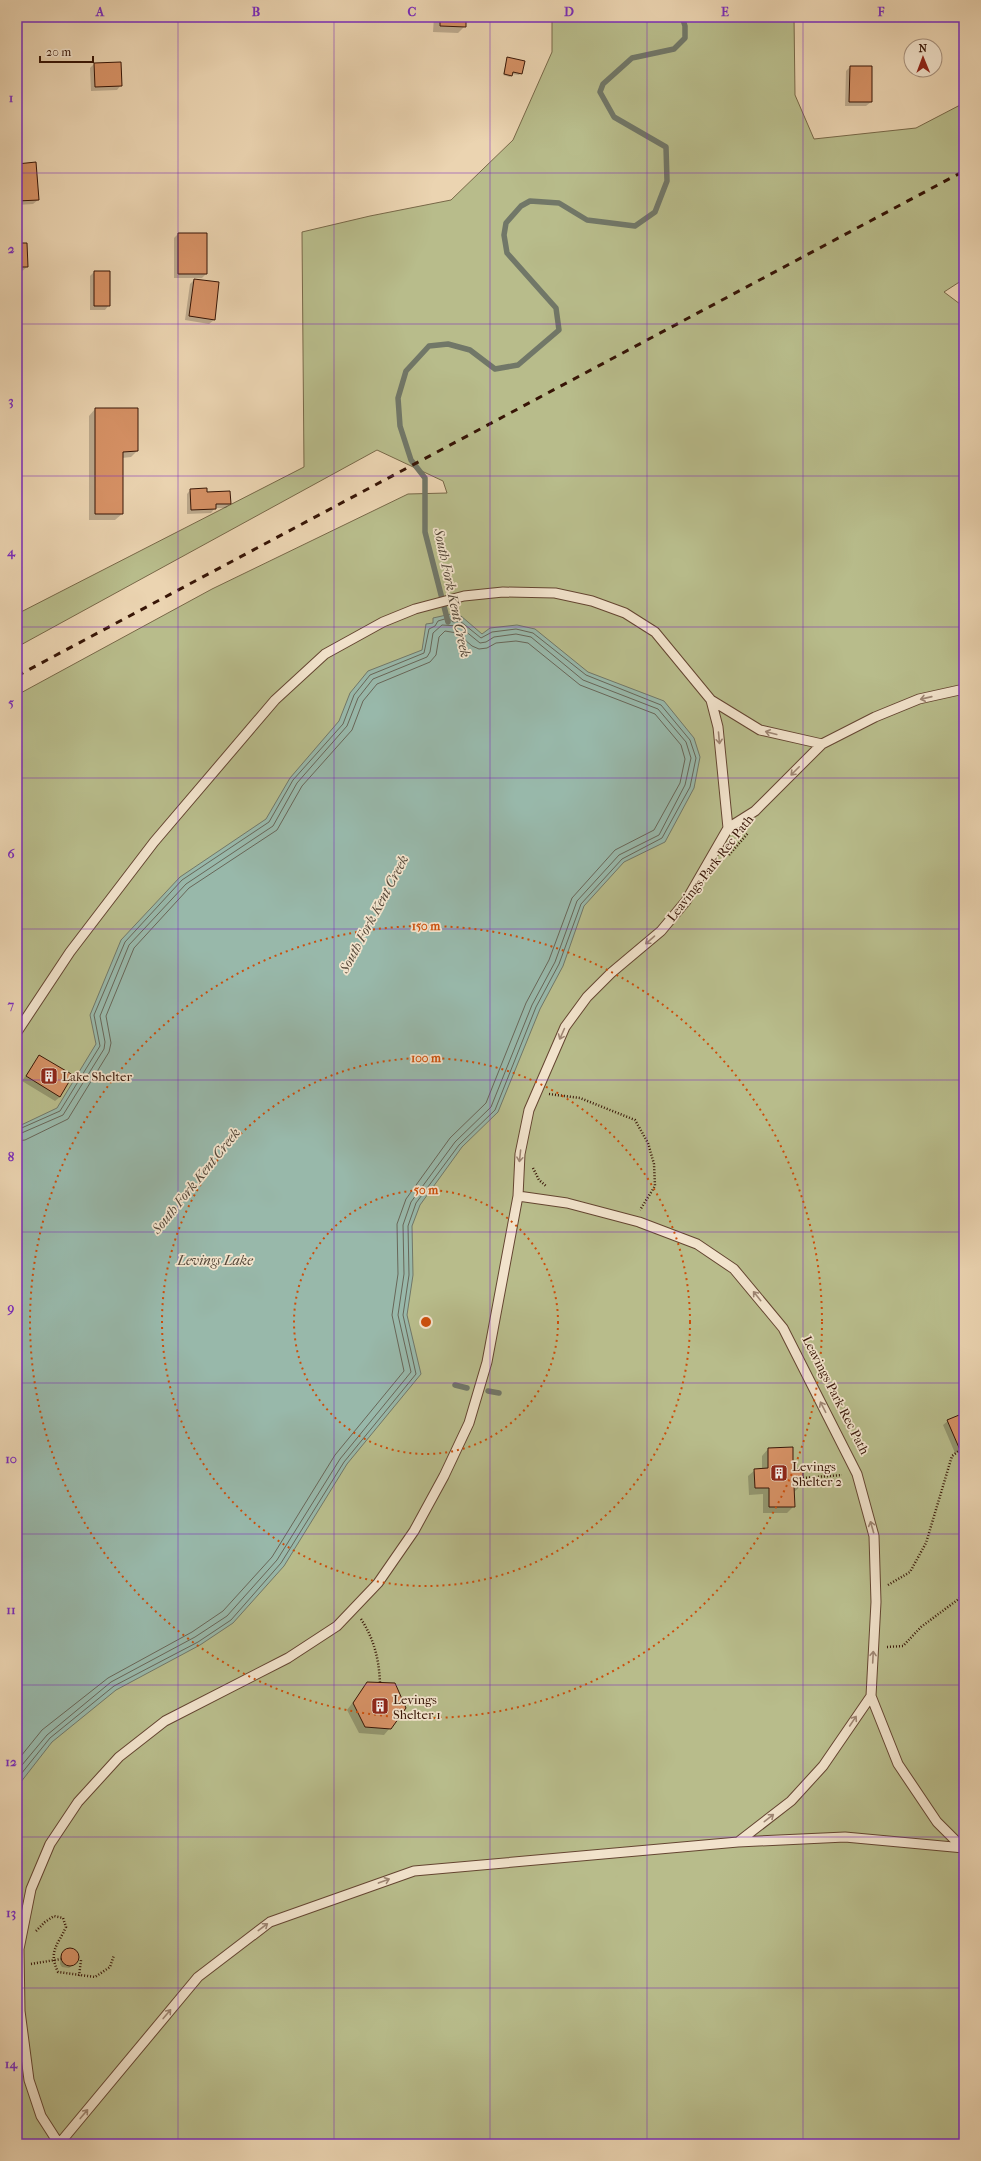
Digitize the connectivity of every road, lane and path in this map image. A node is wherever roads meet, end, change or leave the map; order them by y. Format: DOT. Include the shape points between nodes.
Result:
graph roads {
  1 [pos="964,689"];
  2 [pos="711,700"];
  3 [pos="822,744"];
  4 [pos="728,828"];
  5 [pos="750,830"];
  6 [pos="727,859"];
  7 [pos="17,1032"];
  8 [pos="547,1087"];
  9 [pos="533,1161"];
  10 [pos="550,1190"];
  11 [pos="518,1196"];
  12 [pos="638,1213"];
  13 [pos="960,1450"];
  14 [pos="857,1474"];
  15 [pos="803,1478"];
  16 [pos="885,1579"];
  17 [pos="964,1595"];
  18 [pos="354,1608"];
  19 [pos="873,1649"];
  20 [pos="380,1683"];
  21 [pos="871,1696"];
  22 [pos="738,1842"];
  23 [pos="963,1848"];
  24 [pos="22,1930"];
  25 [pos="114,1955"];
  26 [pos="61,1959"];
  27 [pos="81,1960"];
  28 [pos="52,1961"];
  29 [pos="19,1964"];
  30 [pos="80,1976"];
  31 [pos="59,2144"];
  1 -- 3 [label="lane, one-way" via="919,699 875,717"];
  3 -- 2 [label="lane, one-way" via="760,730"];
  2 -- 4 [label="lane, one-way" via="718,726"];
  2 -- 7 [label="lane" via="655,632 625,614 592,601 555,593 503,592 464,596 415,609 383,622 325,654 275,700 154,842 70,952"];
  3 -- 4 [label="lane, one-way" via="755,811"];
  4 -- 11 [label="lane, one-way" via="686,901 660,931 611,973 587,998 565,1027 529,1110 520,1154"];
  5 -- 6 [label="path, Leavings Park Rec Path"];
  8 -- 12 [label="path" via="545,1094 580,1098 635,1120 648,1143 654,1164 655,1186"];
  9 -- 10 [label="path" via="538,1180"];
  14 -- 11 [label="lane, one-way" via="783,1328 734,1269 696,1244 639,1222 567,1203"];
  11 -- 18 [label="lane" via="487,1362 469,1423 414,1531 378,1583"];
  13 -- 16 [label="path" via="952,1456 926,1543 910,1572 885,1587"];
  14 -- 15 [label="path"];
  19 -- 14 [label="lane, one-way" via="876,1602 874,1536"];
  17 -- 19 [label="path" via="921,1627 903,1646"];
  18 -- 20 [label="path" via="367,1629 379,1660"];
  18 -- 24 [label="lane" via="337,1626 288,1658 165,1721 119,1757 78,1802 50,1844 31,1889"];
  21 -- 19 [label="lane, one-way"];
  22 -- 21 [label="lane, one-way" via="791,1801 823,1766"];
  21 -- 23 [label="lane" via="898,1764 937,1822"];
  22 -- 23 [label="lane" via="845,1837"];
  31 -- 22 [label="lane, one-way" via="198,1977 270,1922 414,1871"];
  24 -- 28 [label="path" via="32,1932 54,1916 62,1918 66,1927 55,1947"];
  24 -- 29 [label="lane"];
  25 -- 30 [label="path" via="110,1967 95,1977"];
  26 -- 28 [label="path"];
  27 -- 30 [label="path"];
  28 -- 29 [label="path"];
  28 -- 30 [label="path" via="58,1972"];
  29 -- 31 [label="lane" via="20,2011 29,2080 41,2116"];
}
